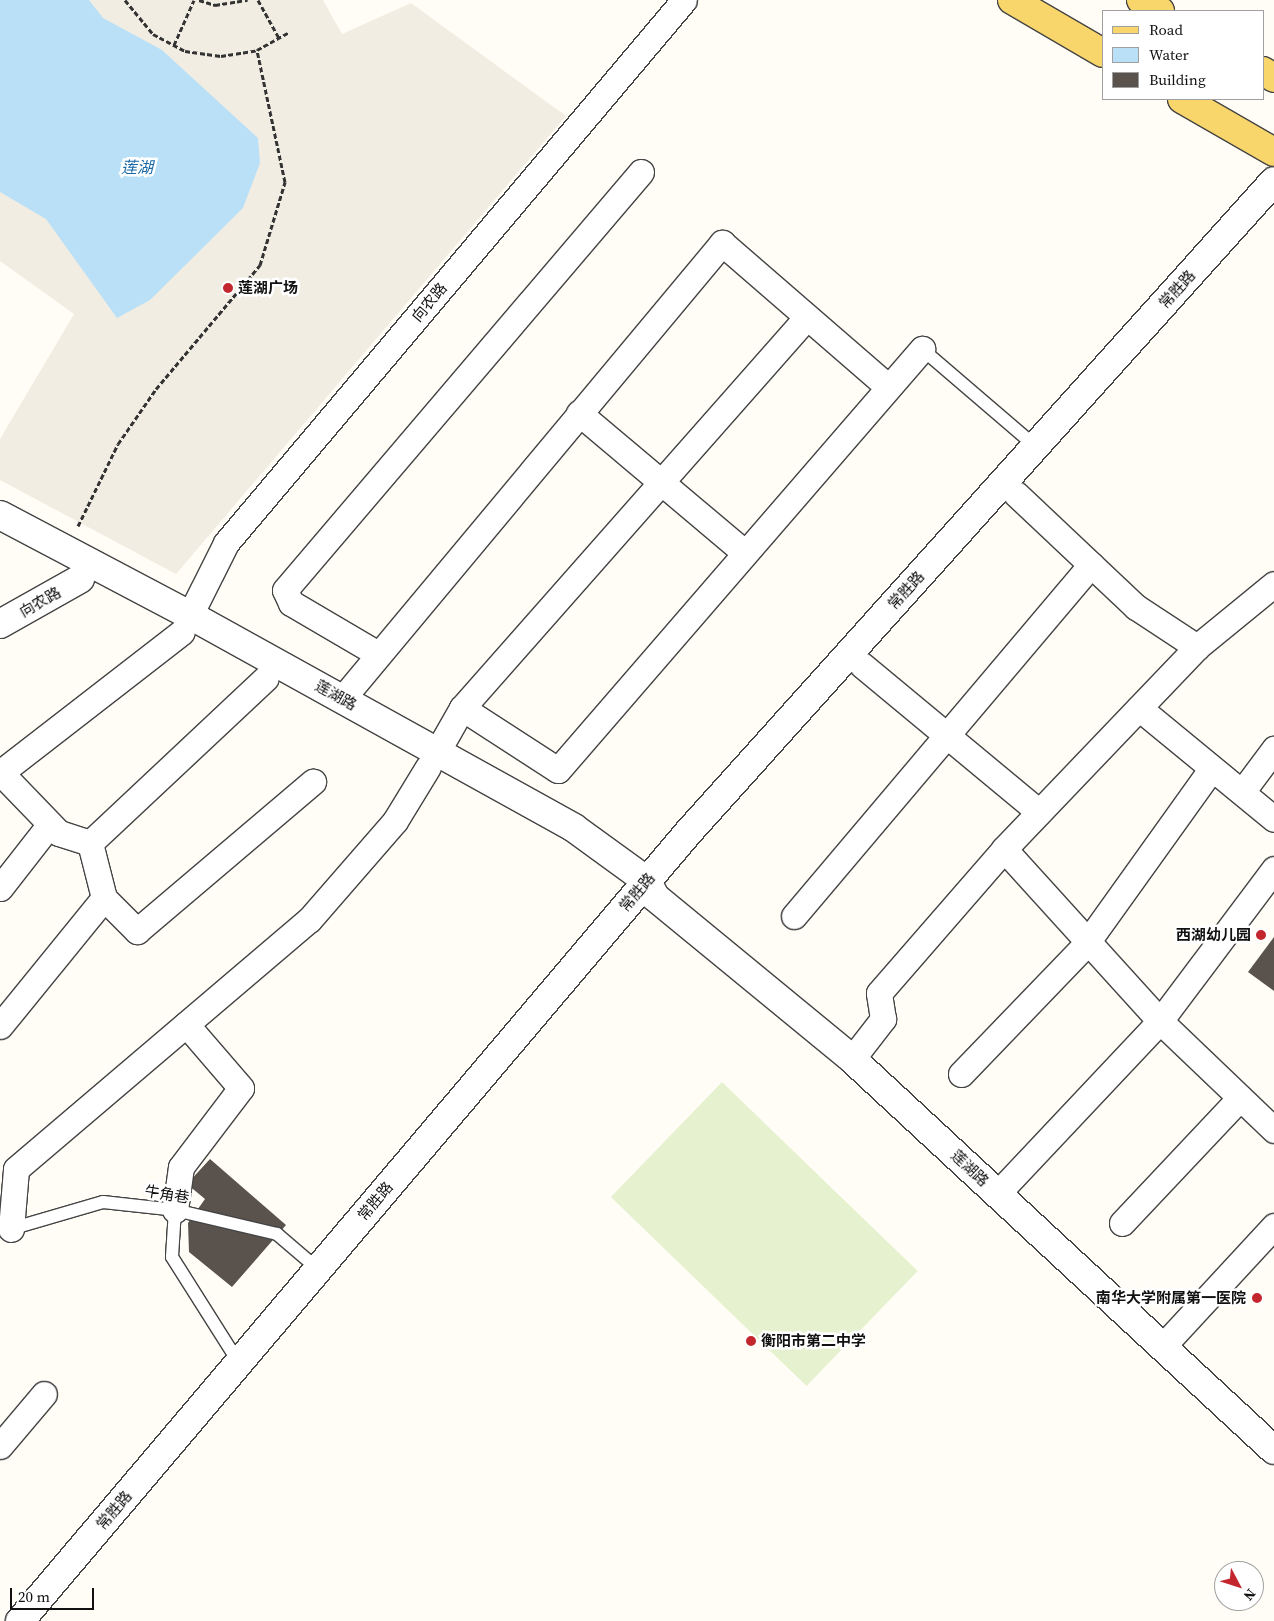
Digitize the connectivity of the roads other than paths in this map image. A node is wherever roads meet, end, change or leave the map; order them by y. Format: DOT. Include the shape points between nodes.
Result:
graph roads {
  1 [pos="684,0"];
  2 [pos="1012,0"];
  3 [pos="1141,0"];
  4 [pos="1158,10"];
  5 [pos="1102,52"];
  6 [pos="1184,100"];
  7 [pos="1274,152"];
  8 [pos="641,172"];
  9 [pos="1274,181"];
  10 [pos="1274,208"];
  11 [pos="807,317"];
  12 [pos="922,349"];
  13 [pos="888,387"];
  14 [pos="579,413"];
  15 [pos="1036,446"];
  16 [pos="661,482"];
  17 [pos="1016,494"];
  18 [pos="0,515"];
  19 [pos="0,537"];
  20 [pos="745,553"];
  21 [pos="1091,564"];
  22 [pos="80,579"];
  23 [pos="1274,584"];
  24 [pos="186,623"];
  25 [pos="0,624"];
  26 [pos="1197,647"];
  27 [pos="378,654"];
  28 [pos="862,665"];
  29 [pos="266,678"];
  30 [pos="342,698"];
  31 [pos="462,708"];
  32 [pos="1139,708"];
  33 [pos="946,735"];
  34 [pos="1274,749"];
  35 [pos="432,760"];
  36 [pos="1212,768"];
  37 [pos="0,772"];
  38 [pos="313,782"];
  39 [pos="1242,792"];
  40 [pos="1040,812"];
  41 [pos="1274,819"];
  42 [pos="50,824"];
  43 [pos="90,843"];
  44 [pos="1004,849"];
  45 [pos="1274,869"];
  46 [pos="0,888"];
  47 [pos="646,891"];
  48 [pos="104,898"];
  49 [pos="794,916"];
  50 [pos="1086,944"];
  51 [pos="1160,1022"];
  52 [pos="186,1024"];
  53 [pos="0,1026"];
  54 [pos="852,1059"];
  55 [pos="961,1074"];
  56 [pos="1240,1098"];
  57 [pos="1274,1130"];
  58 [pos="997,1194"];
  59 [pos="175,1210"];
  60 [pos="1122,1224"];
  61 [pos="1274,1226"];
  62 [pos="6,1230"];
  63 [pos="318,1269"];
  64 [pos="1162,1347"];
  65 [pos="239,1363"];
  66 [pos="44,1394"];
  67 [pos="0,1446"];
  68 [pos="1274,1450"];
  69 [pos="20,1621"];
  70 [pos="40,1621"];
  1 -- 24 [label="street, 向农路" via="226,543"];
  2 -- 5 [label="main road"];
  3 -- 4 [label="main road"];
  6 -- 7 [label="main road"];
  8 -- 27 [label="street" via="285,590 291,603"];
  9 -- 15 [label="street, 常胜路"];
  10 -- 17 [label="street, 常胜路"];
  11 -- 13 [label="street"];
  11 -- 14 [label="street" via="722,243"];
  11 -- 16 [label="street"];
  12 -- 13 [label="street"];
  12 -- 15 [label="lane"];
  13 -- 20 [label="street"];
  14 -- 16 [label="street"];
  14 -- 27 [label="street"];
  15 -- 47 [label="street, 常胜路"];
  16 -- 20 [label="street"];
  16 -- 31 [label="street"];
  17 -- 21 [label="street"];
  17 -- 28 [label="street, 常胜路"];
  18 -- 24 [label="street, 莲湖路" via="66,550"];
  19 -- 22 [label="street, 莲湖路"];
  20 -- 31 [label="street" via="558,770"];
  21 -- 26 [label="street" via="1136,607"];
  21 -- 33 [label="street"];
  22 -- 24 [label="street, 莲湖路"];
  22 -- 25 [label="street, 向农路"];
  23 -- 26 [label="street"];
  24 -- 29 [label="street, 莲湖路"];
  24 -- 30 [label="street, 莲湖路"];
  24 -- 37 [label="street"];
  26 -- 32 [label="street"];
  27 -- 30 [label="street"];
  28 -- 33 [label="street"];
  28 -- 47 [label="street, 常胜路"];
  29 -- 35 [label="street, 莲湖路"];
  29 -- 43 [label="street"];
  30 -- 35 [label="street, 莲湖路"];
  31 -- 35 [label="street"];
  32 -- 36 [label="street"];
  32 -- 40 [label="street"];
  33 -- 40 [label="street"];
  33 -- 49 [label="street"];
  34 -- 39 [label="street"];
  35 -- 47 [label="street, 莲湖路" via="574,828"];
  35 -- 52 [label="street" via="395,822 309,920"];
  36 -- 39 [label="street"];
  36 -- 50 [label="street"];
  37 -- 42 [label="street"];
  38 -- 48 [label="street" via="138,931"];
  39 -- 41 [label="street"];
  40 -- 44 [label="street"];
  42 -- 43 [label="street" via="59,833"];
  42 -- 46 [label="street"];
  43 -- 48 [label="street"];
  44 -- 50 [label="street"];
  44 -- 54 [label="street" via="879,993 883,1019"];
  45 -- 51 [label="street"];
  47 -- 54 [label="street, 莲湖路"];
  47 -- 63 [label="street, 常胜路"];
  47 -- 70 [label="street, 常胜路"];
  48 -- 53 [label="street"];
  50 -- 51 [label="street"];
  50 -- 55 [label="street"];
  51 -- 56 [label="street"];
  51 -- 58 [label="street"];
  52 -- 59 [label="street" via="241,1088 181,1167"];
  52 -- 62 [label="street" via="16,1169"];
  54 -- 58 [label="street, 莲湖路"];
  56 -- 57 [label="street"];
  56 -- 60 [label="street"];
  58 -- 64 [label="street, 莲湖路"];
  59 -- 62 [label="lane, 牛角巷" via="103,1202"];
  59 -- 63 [label="lane, 牛角巷" via="277,1234"];
  59 -- 65 [label="lane" via="172,1257"];
  61 -- 64 [label="street"];
  63 -- 65 [label="street, 常胜路"];
  64 -- 68 [label="street, 莲湖路"];
  65 -- 69 [label="street, 常胜路"];
  66 -- 67 [label="street"];
}
